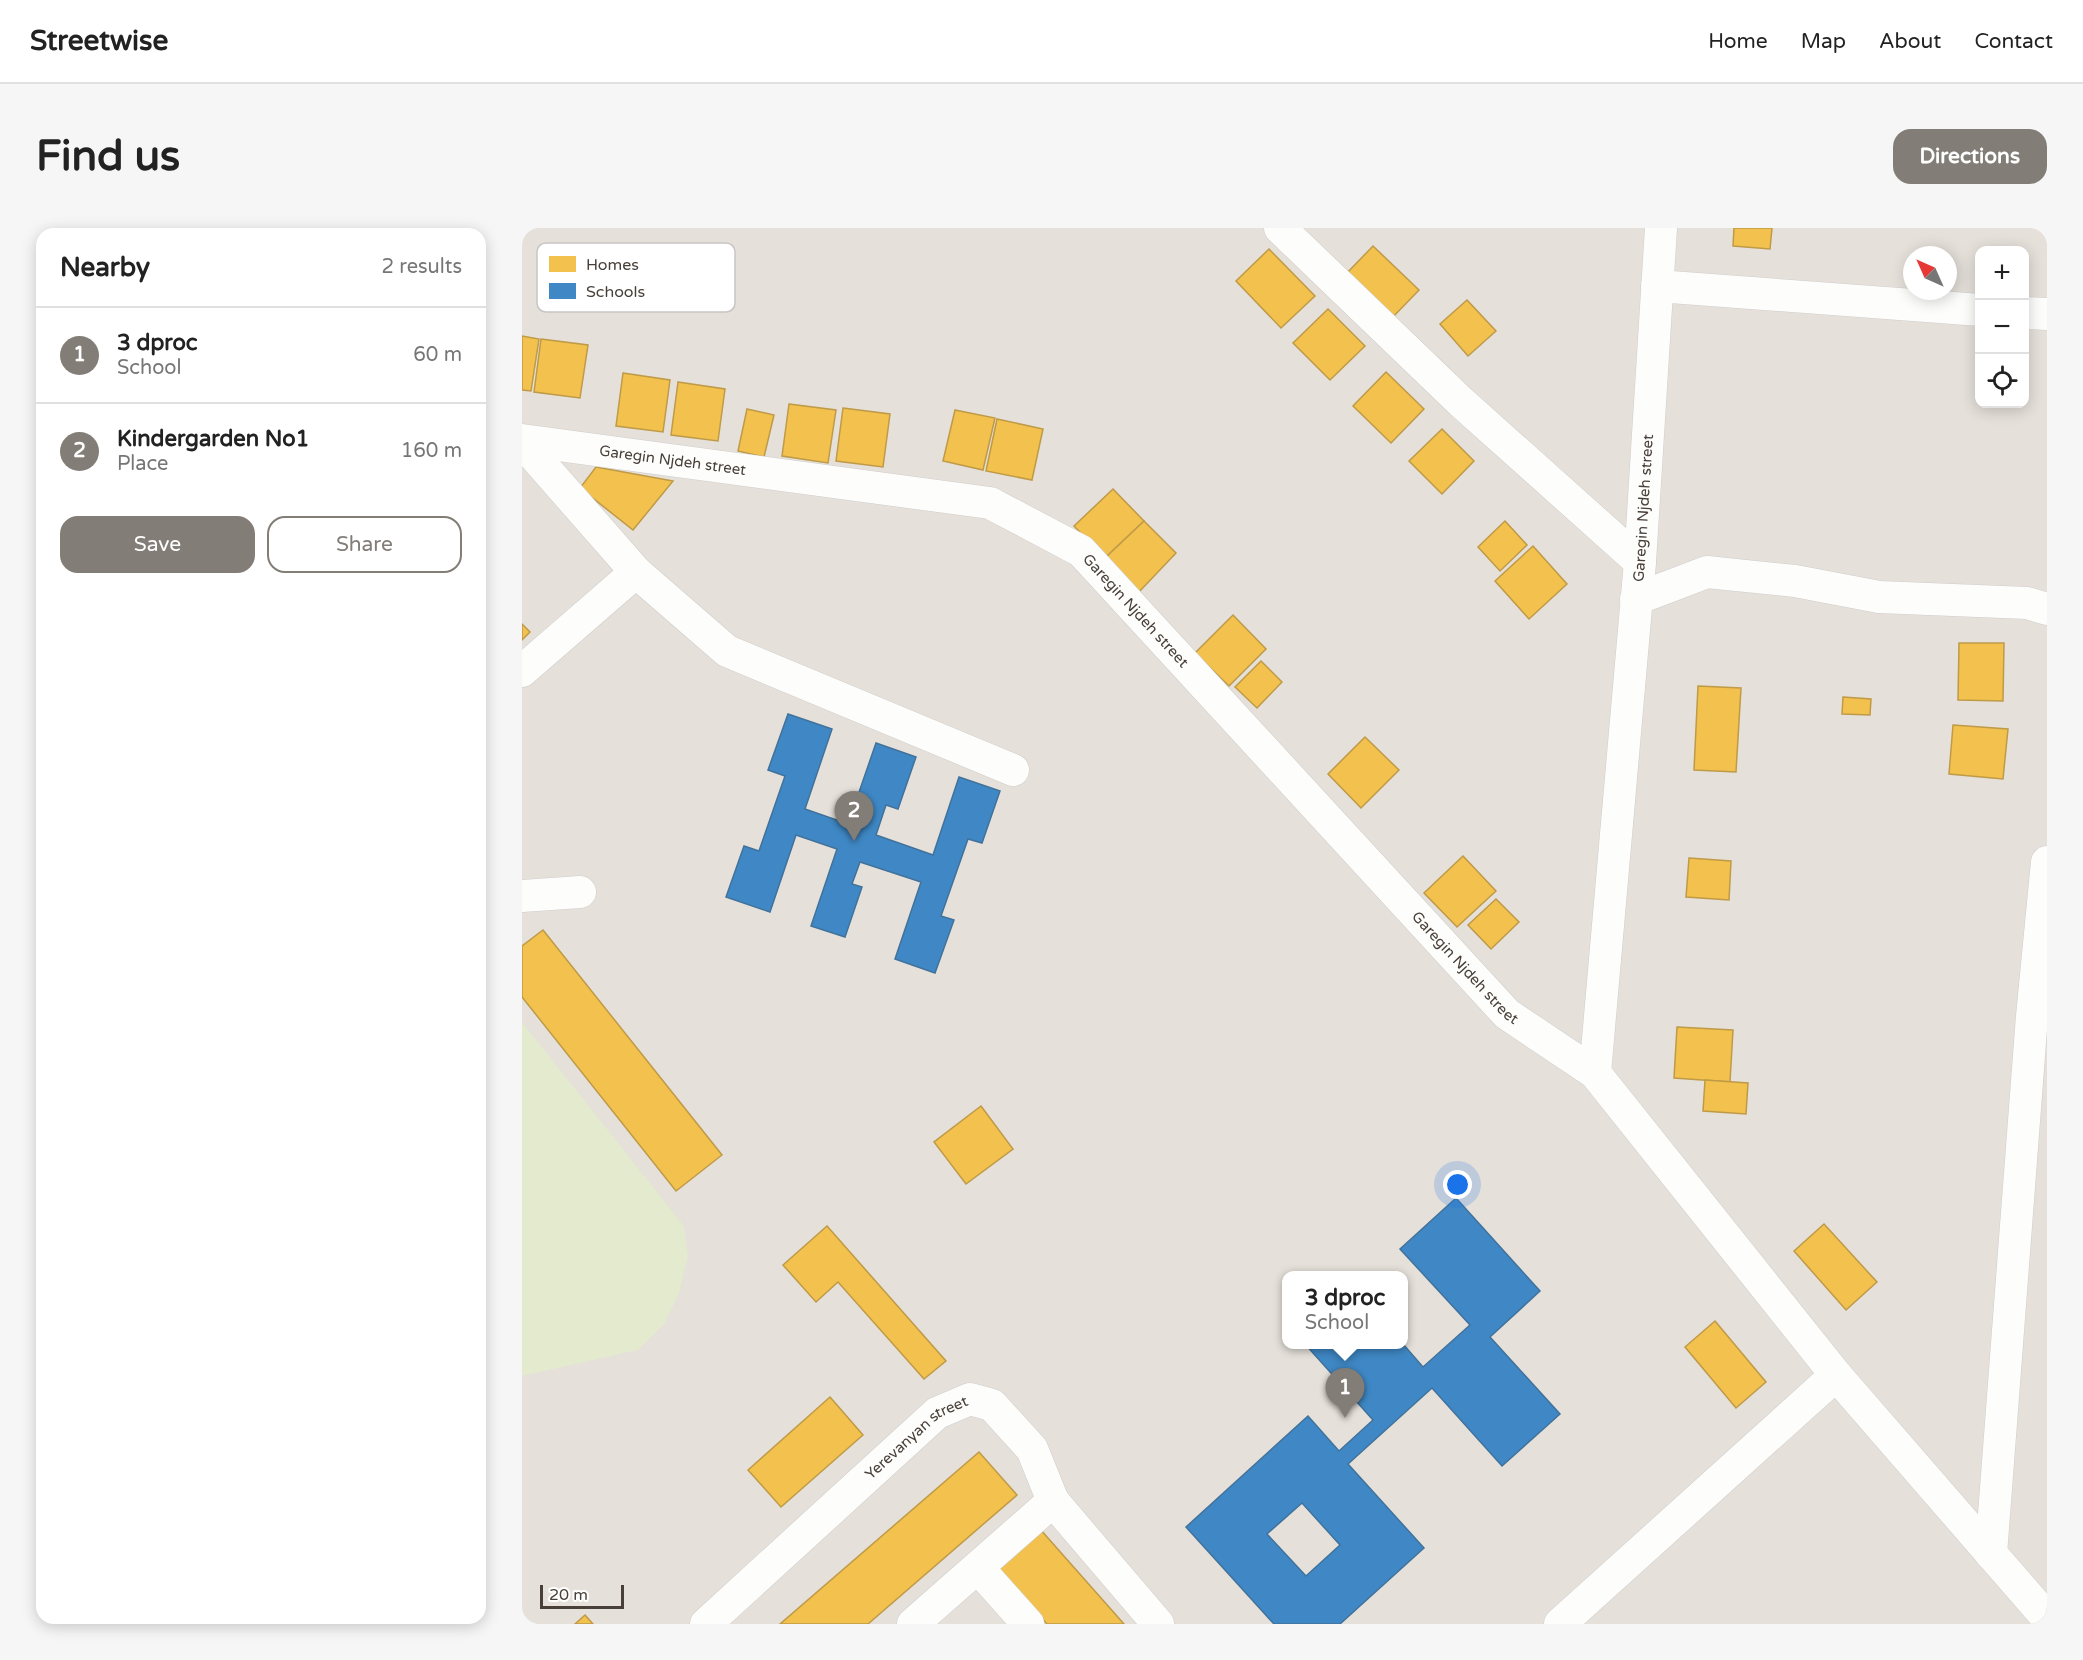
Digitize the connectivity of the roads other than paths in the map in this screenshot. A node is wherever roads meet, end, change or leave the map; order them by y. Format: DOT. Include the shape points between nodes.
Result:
graph roads {
  1 [pos="1280,228"];
  2 [pos="1661,228"];
  3 [pos="1657,285"];
  4 [pos="1975,310"];
  5 [pos="2029,313"];
  6 [pos="2047,314"];
  7 [pos="522,441"];
  8 [pos="1640,562"];
  9 [pos="636,572"];
  10 [pos="1636,599"];
  11 [pos="2047,609"];
  12 [pos="522,671"];
  13 [pos="1013,770"];
  14 [pos="2047,862"];
  15 [pos="580,892"];
  16 [pos="522,896"];
  17 [pos="1595,1073"];
  18 [pos="1836,1375"];
  19 [pos="1053,1501"];
  20 [pos="1991,1554"];
  21 [pos="978,1568"];
  22 [pos="2047,1618"];
  23 [pos="706,1624"];
  24 [pos="913,1624"];
  25 [pos="1028,1624"];
  26 [pos="1158,1624"];
  27 [pos="1560,1624"];
  1 -- 8 [label="street" via="1461,402"];
  2 -- 3 [label="street, Garegin Njdeh street"];
  3 -- 4 [label="street"];
  3 -- 8 [label="street, Garegin Njdeh street"];
  5 -- 6 [label="street"];
  7 -- 9 [label="street"];
  7 -- 17 [label="street, Garegin Njdeh street" via="990,503 1081,551 1507,1014"];
  8 -- 10 [label="street, Garegin Njdeh street"];
  9 -- 12 [label="street"];
  9 -- 13 [label="street" via="728,651"];
  10 -- 11 [label="street" via="1707,572 1795,581 1879,597 2027,603"];
  10 -- 17 [label="street, Garegin Njdeh street"];
  14 -- 20 [label="street"];
  15 -- 16 [label="street"];
  17 -- 18 [label="street, Garegin Njdeh street"];
  18 -- 20 [label="street, Garegin Njdeh street"];
  18 -- 27 [label="street"];
  19 -- 21 [label="street"];
  19 -- 23 [label="street, Yerevanyan street" via="1032,1449 992,1405 970,1399 937,1413"];
  19 -- 26 [label="street, Yerevanyan street"];
  20 -- 22 [label="street, Garegin Njdeh street"];
  21 -- 24 [label="street"];
  21 -- 25 [label="street"];
}
